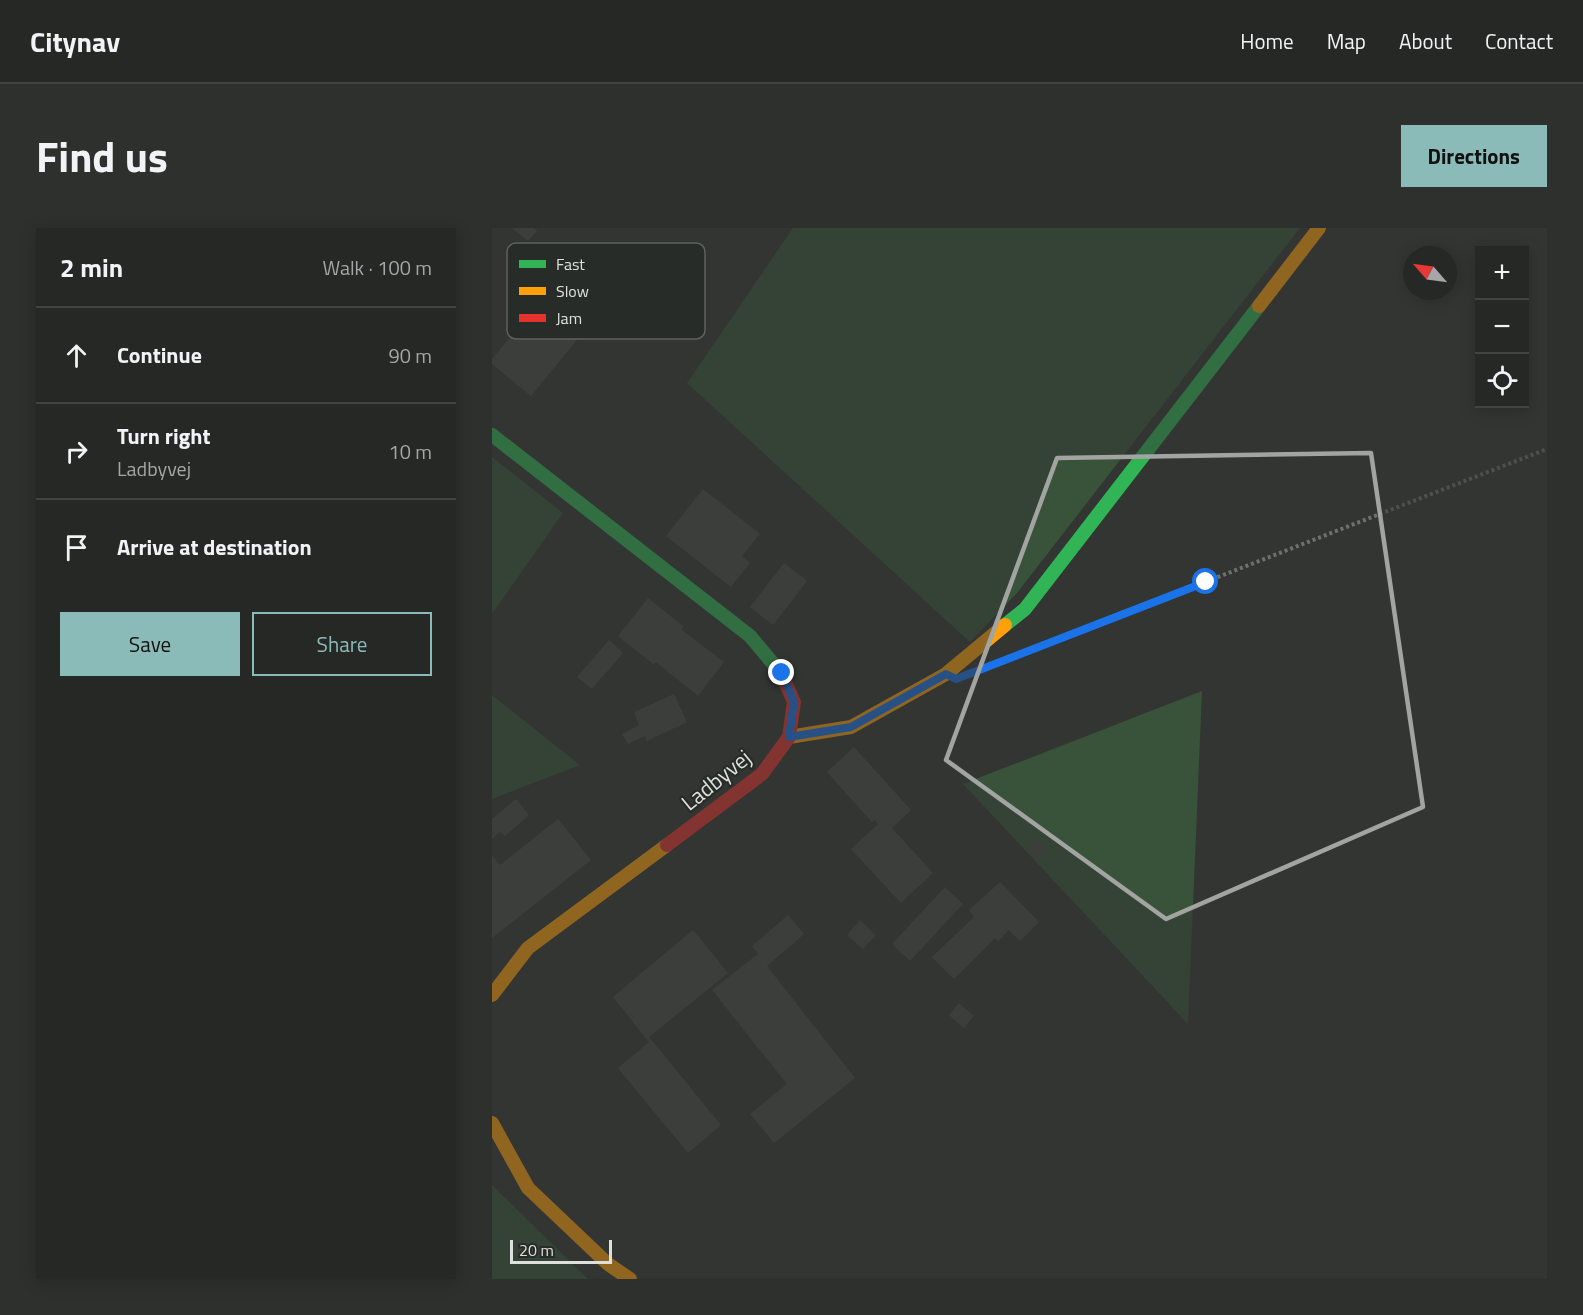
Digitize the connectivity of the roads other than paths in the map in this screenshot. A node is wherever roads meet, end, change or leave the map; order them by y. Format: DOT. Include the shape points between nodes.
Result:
graph roads {
  1 [pos="1320,228"];
  2 [pos="492,435"];
  3 [pos="789,737"];
  4 [pos="492,995"];
  5 [pos="492,1123"];
  6 [pos="630,1279"];
  1 -- 3 [label="street" via="1024,609 946,674 851,727"];
  2 -- 3 [label="street, Ladbyvej" via="750,636 782,673 794,702"];
  3 -- 4 [label="street, Ladbyvej" via="762,774 528,948"];
  5 -- 6 [label="street" via="528,1188 608,1264"];
}
